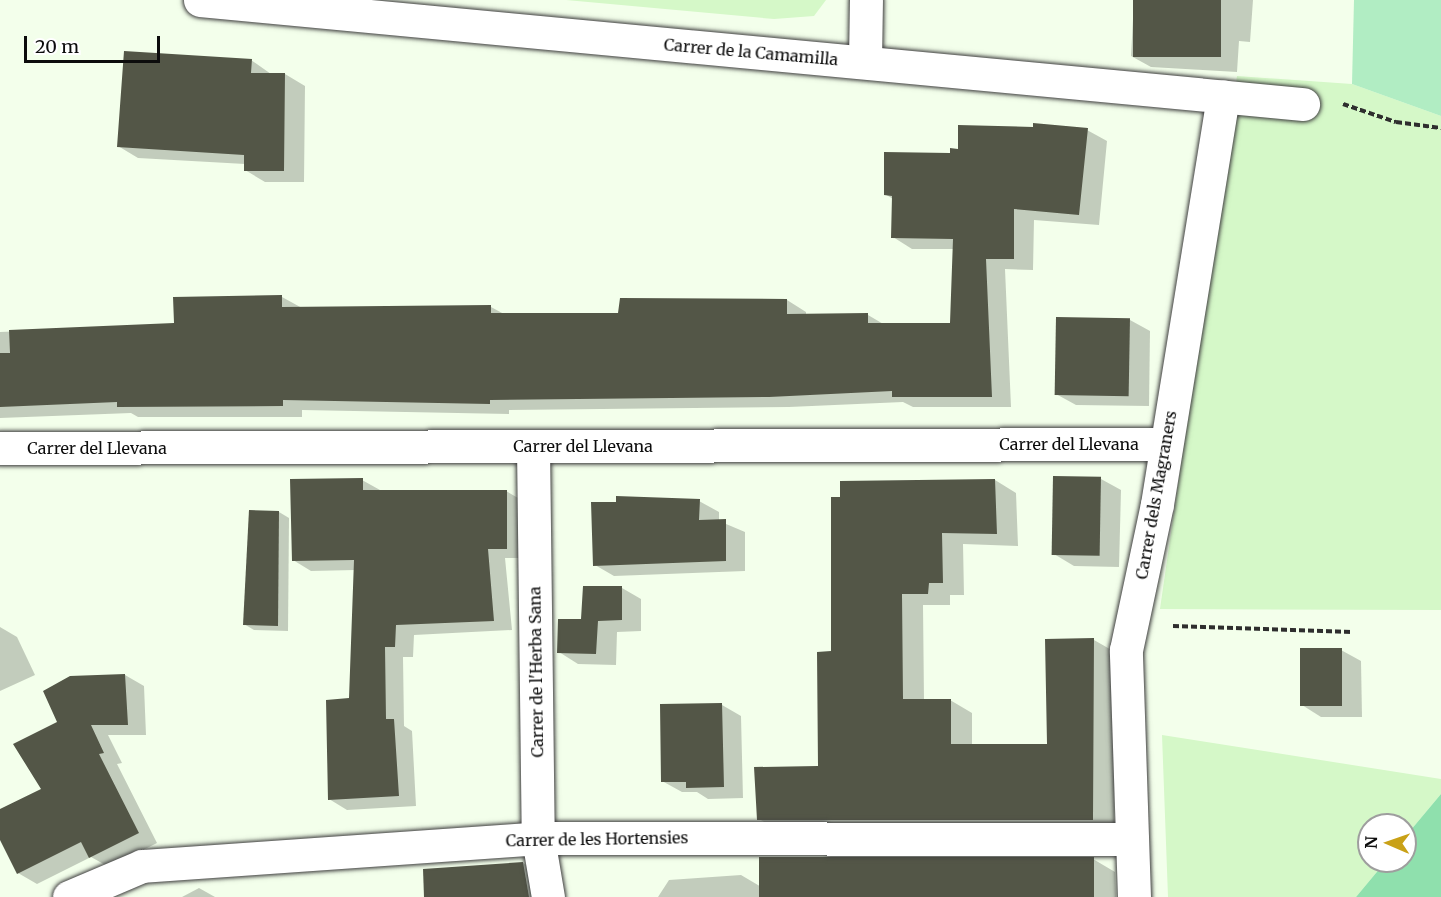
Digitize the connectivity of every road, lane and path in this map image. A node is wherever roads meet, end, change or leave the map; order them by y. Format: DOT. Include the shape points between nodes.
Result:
graph roads {
  1 [pos="200,0"];
  2 [pos="866,0"];
  3 [pos="865,62"];
  4 [pos="1223,96"];
  5 [pos="1303,104"];
  6 [pos="1441,128"];
  7 [pos="1166,444"];
  8 [pos="533,446"];
  9 [pos="0,448"];
  10 [pos="1132,625"];
  11 [pos="1352,632"];
  12 [pos="538,838"];
  13 [pos="1132,839"];
  14 [pos="69,897"];
  15 [pos="548,897"];
  16 [pos="1134,897"];
  1 -- 3 [label="street, Carrer de la Camamilla"];
  2 -- 3 [label="street"];
  3 -- 4 [label="street, Carrer de la Camamilla"];
  4 -- 5 [label="street, Carrer de la Camamilla"];
  4 -- 7 [label="street, Carrer dels Magraners"];
  5 -- 6 [label="path" via="1321,97 1396,122"];
  7 -- 8 [label="street, Carrer del Llevana"];
  7 -- 10 [label="street, Carrer dels Magraners"];
  8 -- 9 [label="street, Carrer del Llevana"];
  8 -- 12 [label="street, Carrer de l'Herba Sana"];
  10 -- 11 [label="path"];
  10 -- 13 [label="street, Carrer dels Magraners" via="1126,650"];
  12 -- 13 [label="street, Carrer de les Hortensies"];
  12 -- 14 [label="street, Carrer de les Hortensies" via="142,866"];
  12 -- 15 [label="street, Carrer de l'Herba Sana"];
  13 -- 16 [label="street, Carrer dels Magraners"];
}
